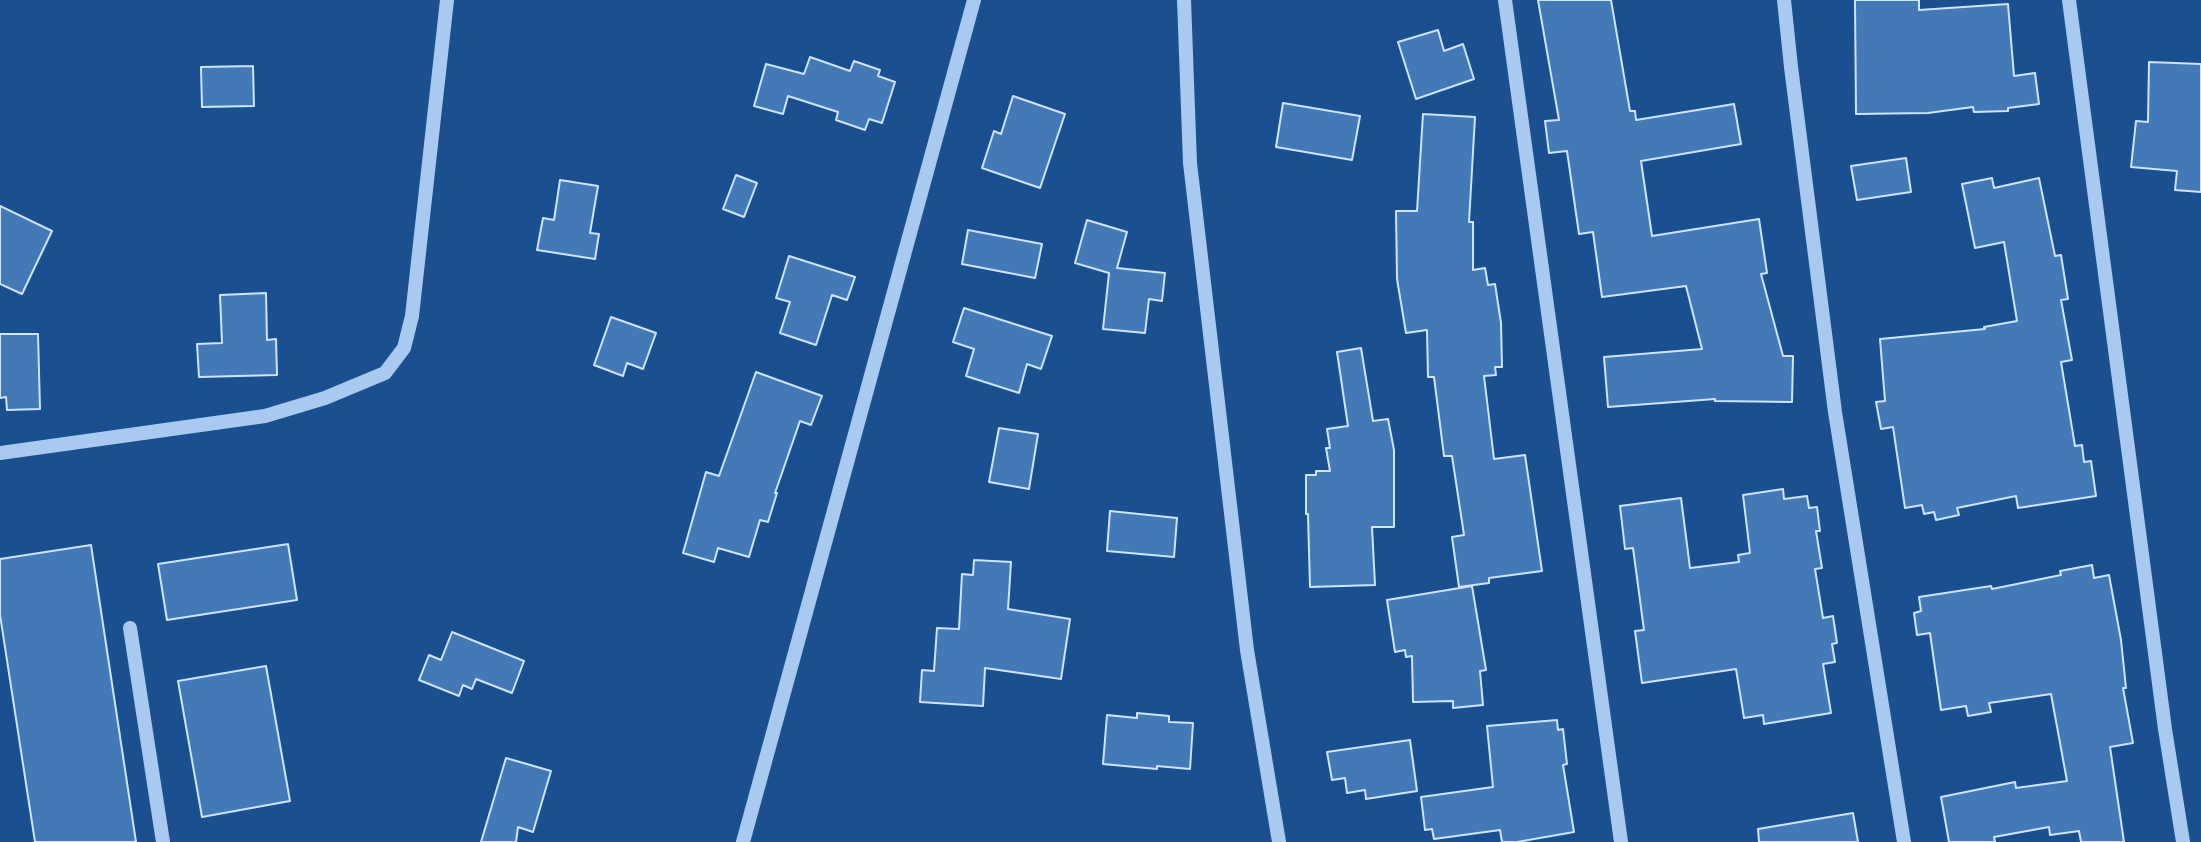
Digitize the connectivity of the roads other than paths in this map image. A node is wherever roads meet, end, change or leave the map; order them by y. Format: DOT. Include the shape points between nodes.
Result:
graph roads {
  1 [pos="447,0"];
  2 [pos="974,0"];
  3 [pos="1184,0"];
  4 [pos="1505,0"];
  5 [pos="1784,0"];
  6 [pos="2069,0"];
  7 [pos="0,453"];
  8 [pos="130,628"];
  9 [pos="163,842"];
  10 [pos="743,842"];
  11 [pos="1279,842"];
  12 [pos="1621,842"];
  13 [pos="1904,842"];
  14 [pos="2183,842"];
  1 -- 7 [label="street" via="412,316 404,348 385,373 265,416"];
  2 -- 10 [label="street"];
  3 -- 11 [label="street" via="1190,163 1247,650"];
  4 -- 12 [label="street"];
  5 -- 13 [label="street" via="1835,412"];
  6 -- 14 [label="street"];
  8 -- 9 [label="street"];
}
